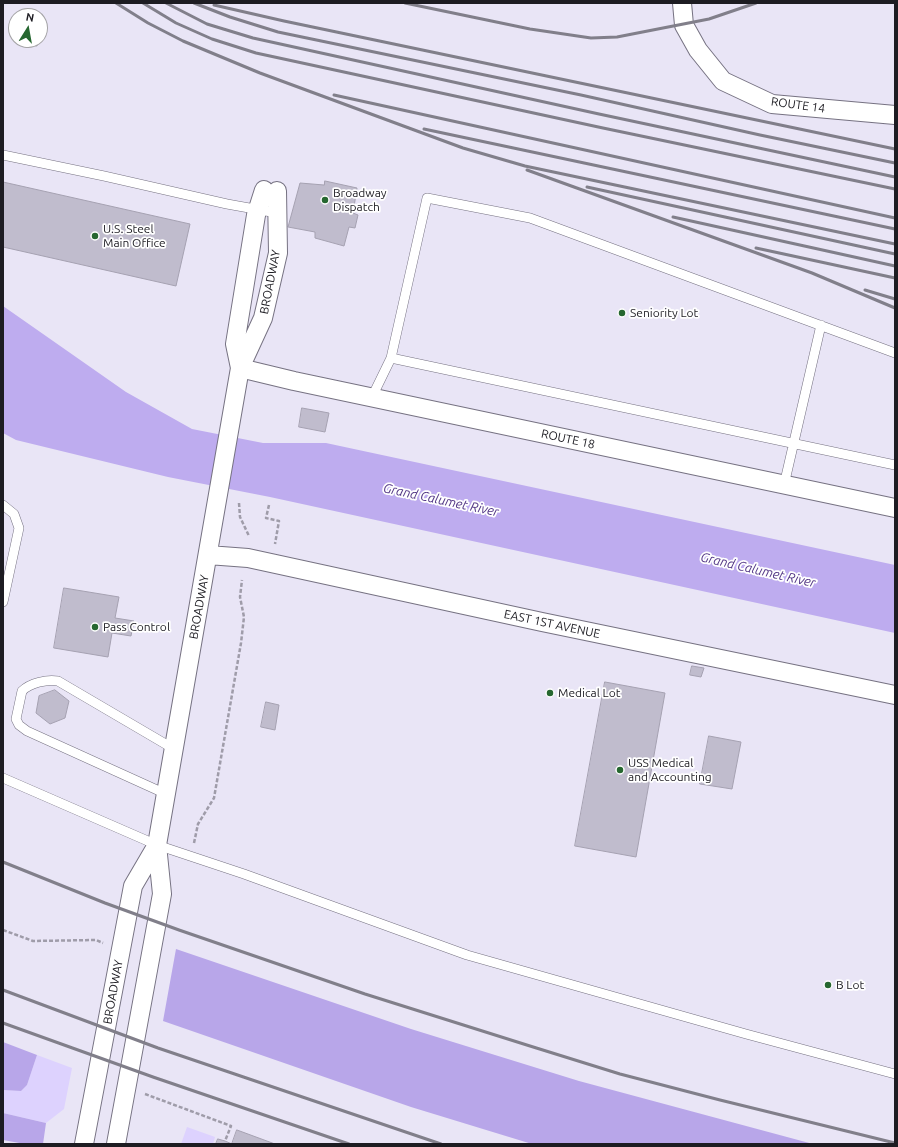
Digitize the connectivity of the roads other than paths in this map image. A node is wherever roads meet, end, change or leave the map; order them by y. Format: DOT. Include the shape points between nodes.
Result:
graph roads {
  1 [pos="682,3"];
  2 [pos="895,115"];
  3 [pos="3,155"];
  4 [pos="258,210"];
  5 [pos="277,213"];
  6 [pos="820,325"];
  7 [pos="895,353"];
  8 [pos="391,358"];
  9 [pos="240,368"];
  10 [pos="372,397"];
  11 [pos="794,443"];
  12 [pos="895,465"];
  13 [pos="784,485"];
  14 [pos="3,505"];
  15 [pos="895,508"];
  16 [pos="208,555"];
  17 [pos="3,602"];
  18 [pos="895,695"];
  19 [pos="174,748"];
  20 [pos="3,778"];
  21 [pos="166,794"];
  22 [pos="157,845"];
  23 [pos="895,1074"];
  24 [pos="84,1144"];
  25 [pos="116,1144"];
  1 -- 2 [label="street, ROUTE 14" via="687,31 698,50 723,81 772,104"];
  3 -- 4 [label="lane"];
  4 -- 5 [label="lane"];
  4 -- 5 [label="street, BROADWAY" via="270,191"];
  4 -- 9 [label="street, BROADWAY" via="235,344"];
  5 -- 9 [label="street, BROADWAY" via="278,253 263,318"];
  6 -- 7 [label="lane"];
  6 -- 8 [label="lane" via="530,218 426,198"];
  6 -- 11 [label="lane"];
  8 -- 10 [label="lane"];
  8 -- 11 [label="lane"];
  9 -- 10 [label="street, ROUTE 18"];
  9 -- 16 [label="street, BROADWAY"];
  10 -- 13 [label="street, ROUTE 18"];
  11 -- 12 [label="lane"];
  11 -- 13 [label="lane"];
  13 -- 15 [label="street, ROUTE 18"];
  14 -- 17 [label="lane" via="14,514 19,528"];
  16 -- 18 [label="street, EAST 1ST AVENUE" via="248,558"];
  16 -- 19 [label="street, BROADWAY"];
  19 -- 21 [label="street, BROADWAY"];
  19 -- 21 [label="lane" via="58,681 43,681 22,691 16,718 18,725"];
  20 -- 22 [label="lane"];
  21 -- 22 [label="street, BROADWAY"];
  22 -- 23 [label="lane" via="467,955"];
  22 -- 24 [label="street, BROADWAY" via="132,886"];
  22 -- 25 [label="street, BROADWAY" via="162,894"];
}
